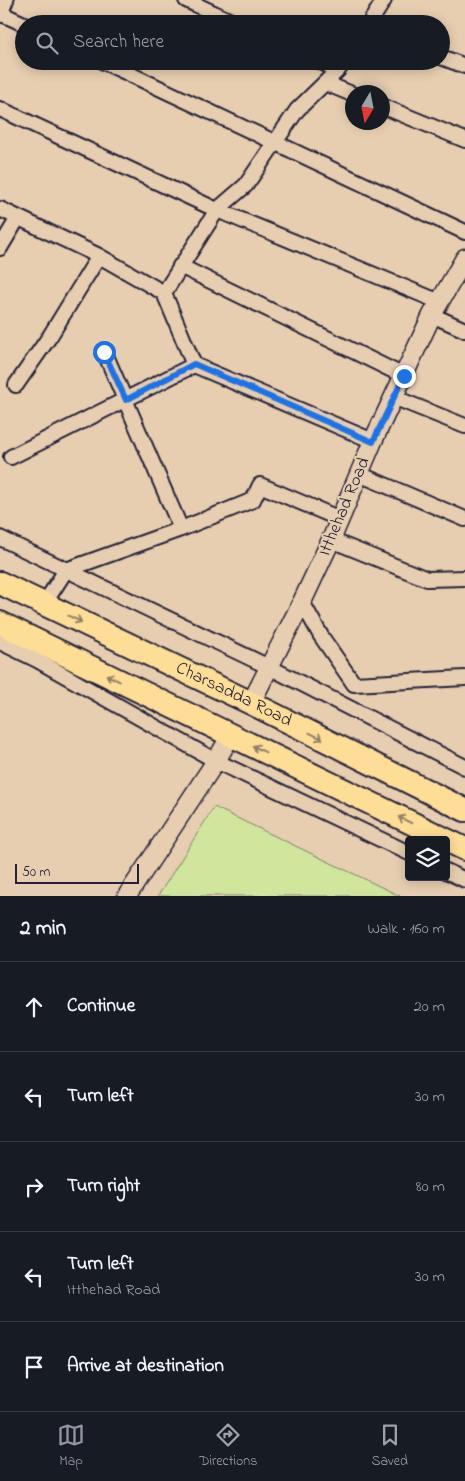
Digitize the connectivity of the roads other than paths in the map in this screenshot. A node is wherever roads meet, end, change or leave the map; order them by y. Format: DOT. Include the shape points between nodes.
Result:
graph roads {
  1 [pos="6,0"];
  2 [pos="384,0"];
  3 [pos="193,2"];
  4 [pos="0,14"];
  5 [pos="220,15"];
  6 [pos="375,15"];
  7 [pos="15,20"];
  8 [pos="450,60"];
  9 [pos="465,66"];
  10 [pos="121,70"];
  11 [pos="338,70"];
  12 [pos="325,83"];
  13 [pos="345,91"];
  14 [pos="0,109"];
  15 [pos="390,109"];
  16 [pos="465,140"];
  17 [pos="276,143"];
  18 [pos="0,210"];
  19 [pos="217,210"];
  20 [pos="18,218"];
  21 [pos="465,232"];
  22 [pos="0,248"];
  23 [pos="99,256"];
  24 [pos="465,258"];
  25 [pos="180,266"];
  26 [pos="164,293"];
  27 [pos="436,308"];
  28 [pos="465,330"];
  29 [pos="104,352"];
  30 [pos="194,364"];
  31 [pos="404,376"];
  32 [pos="16,385"];
  33 [pos="393,397"];
  34 [pos="126,400"];
  35 [pos="465,426"];
  36 [pos="373,442"];
  37 [pos="11,457"];
  38 [pos="359,474"];
  39 [pos="340,519"];
  40 [pos="465,519"];
  41 [pos="181,529"];
  42 [pos="0,538"];
  43 [pos="331,540"];
  44 [pos="66,570"];
  45 [pos="465,578"];
  46 [pos="0,582"];
  47 [pos="302,602"];
  48 [pos="44,604"];
  49 [pos="0,623"];
  50 [pos="0,642"];
  51 [pos="269,667"];
  52 [pos="465,678"];
  53 [pos="251,704"];
  54 [pos="231,735"];
  55 [pos="216,761"];
  56 [pos="465,767"];
  57 [pos="462,808"];
  58 [pos="439,836"];
  59 [pos="444,836"];
  60 [pos="450,842"];
  61 [pos="465,849"];
  62 [pos="405,851"];
  63 [pos="450,873"];
  64 [pos="465,880"];
  65 [pos="127,896"];
  1 -- 4 [label="street"];
  2 -- 6 [label="street"];
  3 -- 5 [label="street"];
  4 -- 7 [label="street"];
  8 -- 9 [label="street"];
  10 -- 17 [label="street"];
  11 -- 12 [label="street"];
  12 -- 13 [label="street"];
  12 -- 17 [label="street" via="297,110"];
  14 -- 19 [label="street"];
  15 -- 16 [label="street"];
  17 -- 19 [label="street" via="246,185"];
  17 -- 21 [label="street"];
  18 -- 20 [label="street"];
  19 -- 25 [label="street"];
  19 -- 27 [label="street"];
  20 -- 22 [label="street"];
  20 -- 23 [label="street"];
  23 -- 26 [label="street"];
  23 -- 32 [label="street"];
  24 -- 27 [label="street, Itthehad Road"];
  25 -- 26 [label="street"];
  25 -- 31 [label="street"];
  26 -- 30 [label="street"];
  27 -- 28 [label="street"];
  27 -- 31 [label="street, Itthehad Road"];
  29 -- 34 [label="street"];
  30 -- 34 [label="street"];
  30 -- 36 [label="street"];
  31 -- 33 [label="street, Itthehad Road"];
  33 -- 35 [label="street"];
  33 -- 36 [label="street, Itthehad Road"];
  34 -- 37 [label="street"];
  34 -- 41 [label="street"];
  36 -- 38 [label="street, Itthehad Road"];
  38 -- 39 [label="street, Itthehad Road"];
  38 -- 40 [label="street"];
  39 -- 41 [label="street" via="260,485 253,500"];
  39 -- 43 [label="street, Itthehad Road"];
  41 -- 44 [label="street"];
  42 -- 44 [label="street"];
  43 -- 45 [label="street" via="426,579"];
  43 -- 47 [label="street, Itthehad Road"];
  44 -- 48 [label="street"];
  44 -- 51 [label="street"];
  46 -- 48 [label="highway, Charsadda Road"];
  47 -- 51 [label="street, Itthehad Road"];
  47 -- 52 [label="street" via="354,684"];
  48 -- 53 [label="highway, Charsadda Road, one-way"];
  54 -- 49 [label="highway, Charsadda Road, one-way"];
  50 -- 55 [label="street"];
  51 -- 53 [label="street, Itthehad Road"];
  51 -- 56 [label="street"];
  53 -- 57 [label="highway, Charsadda Road, one-way"];
  54 -- 55 [label="street"];
  58 -- 54 [label="highway, Charsadda Road, one-way"];
  55 -- 62 [label="street"];
  55 -- 65 [label="street"];
  57 -- 59 [label="highway"];
  60 -- 61 [label="highway, Charsadda Road"];
  63 -- 64 [label="street"];
}
